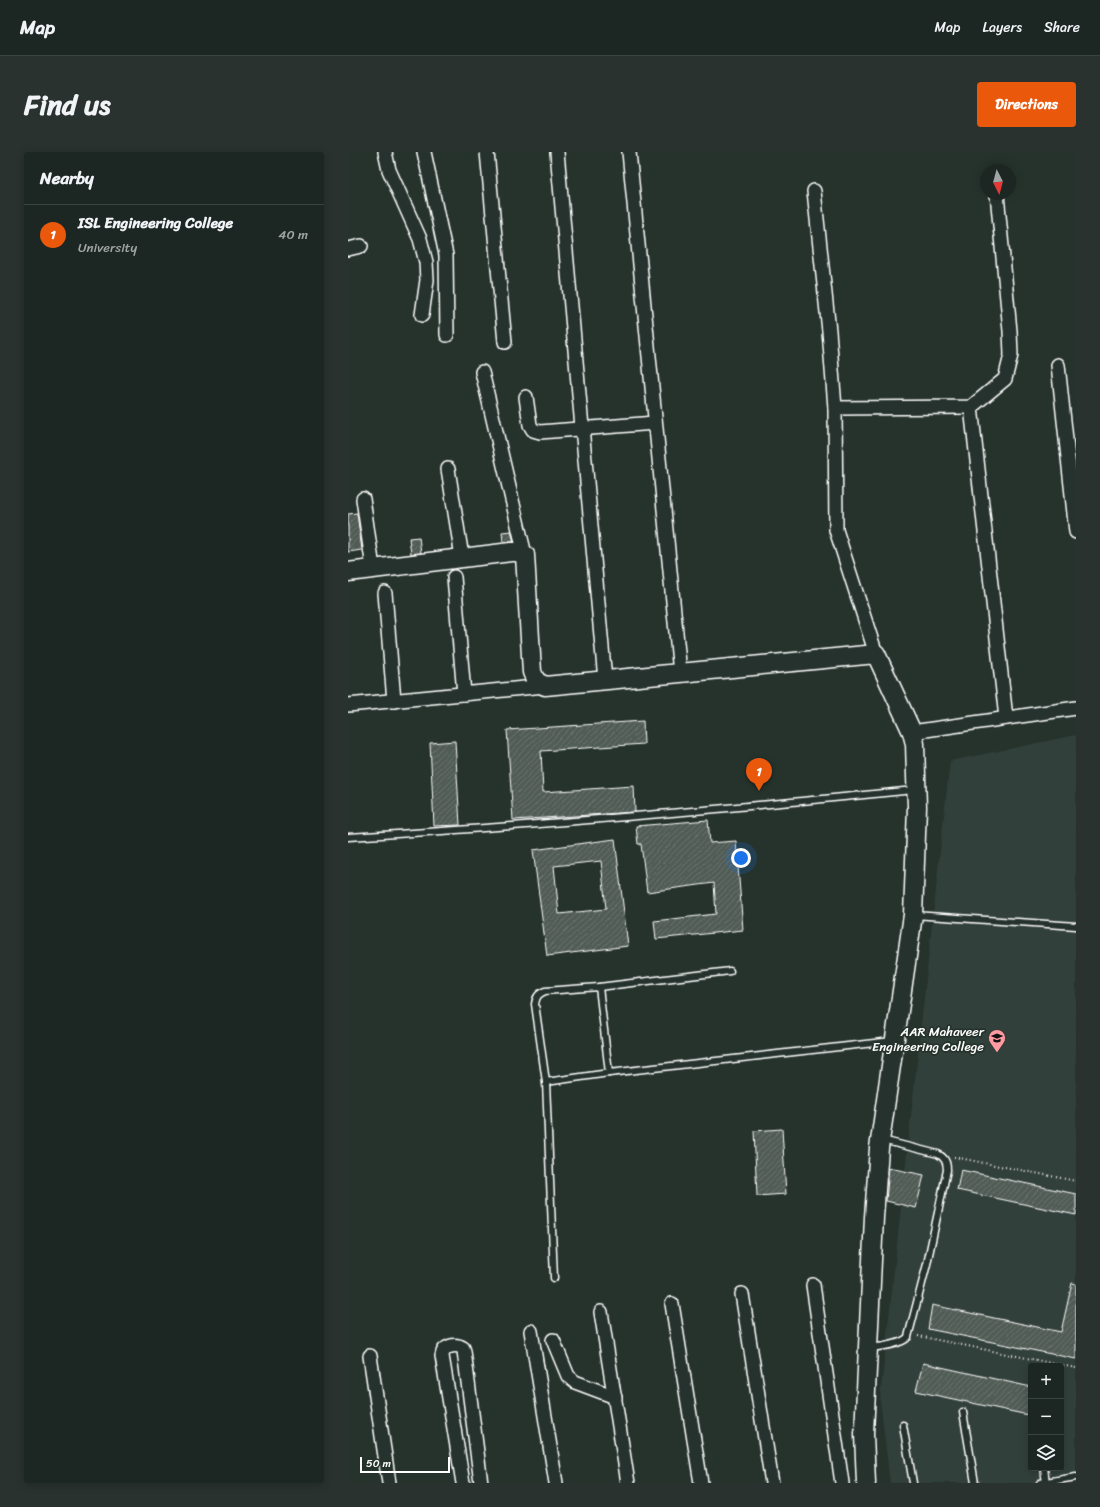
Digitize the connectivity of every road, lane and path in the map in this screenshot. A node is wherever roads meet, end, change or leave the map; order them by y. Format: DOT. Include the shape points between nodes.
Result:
graph roads {
  1 [pos="385,152"];
  2 [pos="424,152"];
  3 [pos="487,152"];
  4 [pos="557,152"];
  5 [pos="629,152"];
  6 [pos="814,190"];
  7 [pos="998,200"];
  8 [pos="422,315"];
  9 [pos="447,335"];
  10 [pos="505,342"];
  11 [pos="1058,365"];
  12 [pos="482,372"];
  13 [pos="526,397"];
  14 [pos="971,407"];
  15 [pos="835,408"];
  16 [pos="655,423"];
  17 [pos="582,428"];
  18 [pos="448,469"];
  19 [pos="363,499"];
  20 [pos="1076,532"];
  21 [pos="525,555"];
  22 [pos="462,557"];
  23 [pos="373,568"];
  24 [pos="348,572"];
  25 [pos="454,577"];
  26 [pos="384,593"];
  27 [pos="876,654"];
  28 [pos="680,673"];
  29 [pos="605,680"];
  30 [pos="544,686"];
  31 [pos="464,694"];
  32 [pos="394,701"];
  33 [pos="348,705"];
  34 [pos="1076,708"];
  35 [pos="1006,718"];
  36 [pos="912,732"];
  37 [pos="916,789"];
  38 [pos="348,837"];
  39 [pos="913,915"];
  40 [pos="1076,926"];
  41 [pos="730,971"];
  42 [pos="599,987"];
  43 [pos="894,1041"];
  44 [pos="609,1073"];
  45 [pos="546,1082"];
  46 [pos="880,1140"];
  47 [pos="935,1153"];
  48 [pos="1076,1181"];
  49 [pos="554,1278"];
  50 [pos="813,1285"];
  51 [pos="742,1294"];
  52 [pos="672,1304"];
  53 [pos="601,1312"];
  54 [pos="531,1331"];
  55 [pos="909,1334"];
  56 [pos="554,1340"];
  57 [pos="868,1348"];
  58 [pos="370,1356"];
  59 [pos="1076,1368"];
  60 [pos="615,1397"];
  61 [pos="964,1412"];
  62 [pos="903,1425"];
  63 [pos="1044,1471"];
  64 [pos="1076,1477"];
  65 [pos="389,1483"];
  66 [pos="463,1483"];
  67 [pos="481,1483"];
  68 [pos="556,1483"];
  69 [pos="628,1483"];
  70 [pos="701,1483"];
  71 [pos="772,1483"];
  72 [pos="842,1483"];
  73 [pos="866,1483"];
  74 [pos="912,1483"];
  75 [pos="975,1483"];
  76 [pos="1044,1483"];
  1 -- 8 [label="street" via="389,170 420,239 426,262 427,280"];
  2 -- 9 [label="street" via="446,255"];
  3 -- 10 [label="street"];
  4 -- 17 [label="street"];
  5 -- 16 [label="street"];
  6 -- 15 [label="street"];
  7 -- 14 [label="street" via="1011,355 1005,379"];
  11 -- 20 [label="street"];
  12 -- 21 [label="street"];
  13 -- 17 [label="street" via="533,430 540,432"];
  14 -- 15 [label="street"];
  14 -- 35 [label="street"];
  15 -- 27 [label="street" via="836,530"];
  16 -- 17 [label="street"];
  16 -- 28 [label="street"];
  17 -- 29 [label="street"];
  18 -- 22 [label="street"];
  19 -- 23 [label="street"];
  21 -- 22 [label="street" via="511,552"];
  21 -- 30 [label="street" via="532,672 536,681"];
  22 -- 23 [label="street"];
  23 -- 24 [label="street"];
  25 -- 31 [label="street"];
  26 -- 32 [label="street"];
  27 -- 28 [label="street"];
  27 -- 36 [label="street"];
  28 -- 29 [label="street"];
  29 -- 30 [label="street"];
  30 -- 31 [label="street"];
  31 -- 32 [label="street"];
  32 -- 33 [label="street"];
  34 -- 35 [label="street"];
  35 -- 36 [label="street"];
  36 -- 37 [label="street" via="915,744"];
  37 -- 38 [label="lane" via="676,813"];
  37 -- 39 [label="street"];
  39 -- 40 [label="lane"];
  39 -- 43 [label="street"];
  41 -- 42 [label="lane"];
  42 -- 44 [label="lane"];
  42 -- 45 [label="lane" via="546,991 536,998"];
  43 -- 44 [label="lane"];
  43 -- 46 [label="street"];
  44 -- 45 [label="lane"];
  45 -- 49 [label="lane"];
  46 -- 47 [label="lane"];
  46 -- 57 [label="street"];
  47 -- 48 [label="path"];
  47 -- 55 [label="lane" via="947,1162 947,1170"];
  50 -- 72 [label="street"];
  51 -- 71 [label="street"];
  52 -- 70 [label="street"];
  53 -- 60 [label="street"];
  54 -- 68 [label="street"];
  55 -- 57 [label="lane" via="902,1342"];
  55 -- 59 [label="path"];
  56 -- 60 [label="street" via="568,1376 575,1382"];
  57 -- 73 [label="street" via="864,1434"];
  58 -- 65 [label="street"];
  60 -- 69 [label="street"];
  61 -- 75 [label="lane"];
  62 -- 74 [label="lane"];
  63 -- 76 [label="lane"];
  64 -- 76 [label="lane"];
  66 -- 67 [label="street" via="442,1356 446,1348 457,1346 464,1351"];
}
